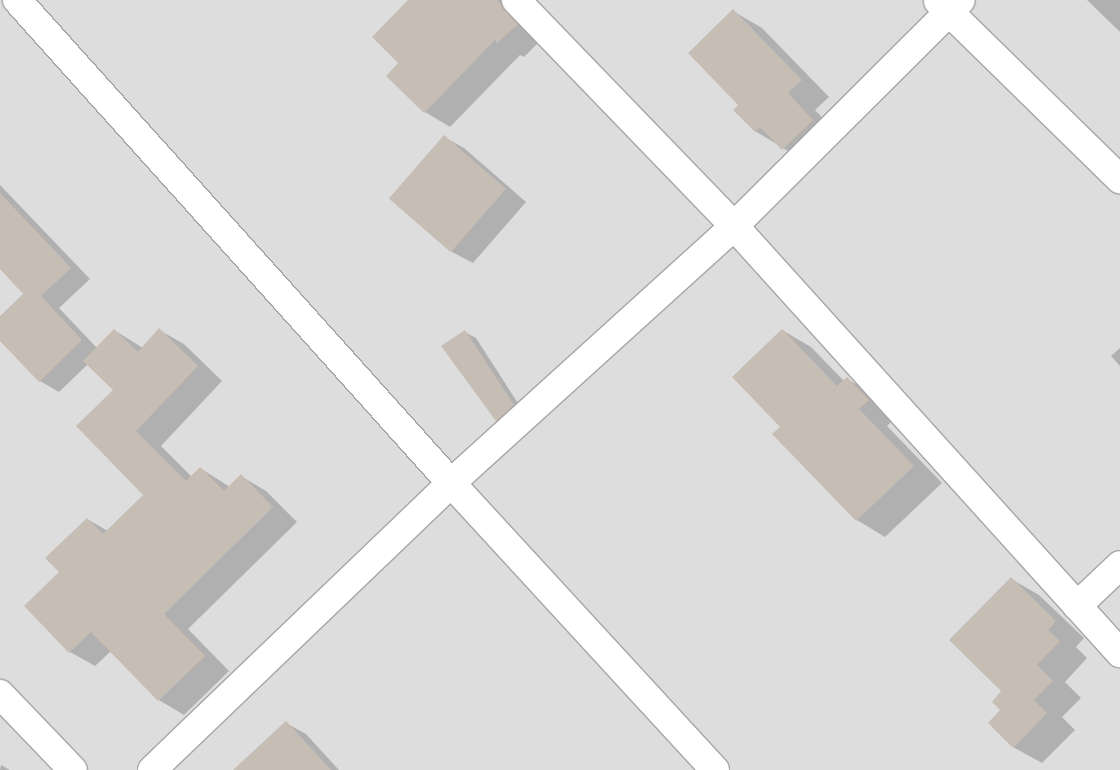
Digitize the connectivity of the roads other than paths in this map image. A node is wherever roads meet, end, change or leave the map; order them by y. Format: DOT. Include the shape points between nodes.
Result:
graph roads {
  1 [pos="17,0"];
  2 [pos="516,0"];
  3 [pos="949,4"];
  4 [pos="1120,179"];
  5 [pos="734,226"];
  6 [pos="452,483"];
  7 [pos="1120,565"];
  8 [pos="1077,606"];
  9 [pos="1120,653"];
  10 [pos="0,694"];
  11 [pos="73,770"];
  12 [pos="152,770"];
  13 [pos="715,770"];
  1 -- 6 [label="street"];
  2 -- 5 [label="street"];
  3 -- 4 [label="street"];
  3 -- 5 [label="street"];
  5 -- 6 [label="street"];
  5 -- 8 [label="street"];
  6 -- 12 [label="street"];
  6 -- 13 [label="street"];
  7 -- 8 [label="street"];
  8 -- 9 [label="street"];
  10 -- 11 [label="street"];
}
